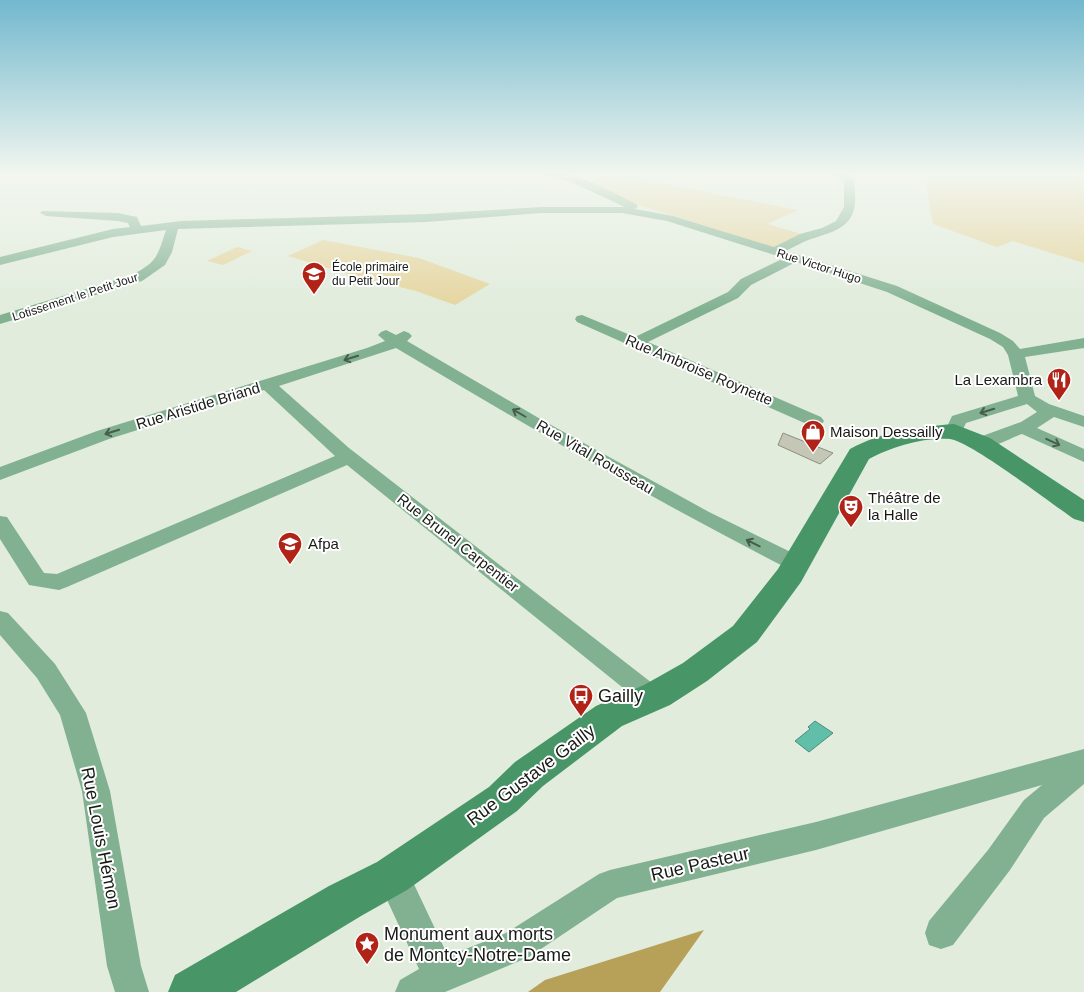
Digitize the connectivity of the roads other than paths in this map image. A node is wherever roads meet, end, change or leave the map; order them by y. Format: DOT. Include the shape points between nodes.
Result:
graph roads {
  1 [pos="129,219"];
  2 [pos="385,219"];
  3 [pos="673,219"];
  4 [pos="843,219"];
  5 [pos="173,226"];
  6 [pos="137,230"];
  7 [pos="775,251"];
  8 [pos="795,258"];
  9 [pos="0,260"];
  10 [pos="148,272"];
  11 [pos="166,276"];
  12 [pos="582,319"];
  13 [pos="0,320"];
  14 [pos="396,337"];
  15 [pos="634,343"];
  16 [pos="1084,343"];
  17 [pos="1016,354"];
  18 [pos="267,384"];
  19 [pos="1027,399"];
  20 [pos="1044,408"];
  21 [pos="815,421"];
  22 [pos="1084,422"];
  23 [pos="1023,428"];
  24 [pos="968,436"];
  25 [pos="1084,456"];
  26 [pos="349,457"];
  27 [pos="0,474"];
  28 [pos="1084,513"];
  29 [pos="0,522"];
  30 [pos="797,564"];
  31 [pos="0,619"];
  32 [pos="652,697"];
  33 [pos="1084,761"];
  34 [pos="1084,767"];
  35 [pos="392,876"];
  36 [pos="942,933"];
  37 [pos="426,984"];
  38 [pos="127,990"];
  39 [pos="192,992"];
  1 -- 6 [label="street"];
  2 -- 5 [label="street, Rue Victor Hugo"];
  3 -- 7 [label="street, Rue Victor Hugo"];
  4 -- 7 [label="street" via="826,231"];
  5 -- 6 [label="street"];
  5 -- 10 [label="street, Lotissement le Petit Jour" via="163,260"];
  6 -- 9 [label="street"];
  7 -- 8 [label="street, Rue Victor Hugo"];
  8 -- 15 [label="street" via="746,282 733,295"];
  8 -- 17 [label="street, Rue Victor Hugo" via="928,304 995,336"];
  10 -- 11 [label="street"];
  10 -- 13 [label="street, Lotissement le Petit Jour"];
  12 -- 15 [label="street, Rue Ambroise Roynette"];
  14 -- 18 [label="street, Rue Aristide Briand, one-way"];
  30 -- 14 [label="street, Rue Vital Rousseau, one-way" via="702,517"];
  15 -- 21 [label="street, Rue Ambroise Roynette"];
  16 -- 17 [label="street"];
  17 -- 19 [label="street"];
  18 -- 26 [label="street, Rue Brunel Carpentier"];
  18 -- 27 [label="street, Rue Aristide Briand, one-way" via="104,435"];
  19 -- 20 [label="street"];
  19 -- 24 [label="street, one-way" via="958,420"];
  20 -- 22 [label="street"];
  20 -- 23 [label="street" via="1047,414"];
  23 -- 24 [label="street"];
  23 -- 25 [label="street, one-way"];
  24 -- 28 [label="street"];
  24 -- 30 [label="street, Rue Gustave Gailly" via="912,435 878,444 859,454"];
  26 -- 29 [label="street" via="58,582 37,580"];
  26 -- 32 [label="street, Rue Brunel Carpentier"];
  30 -- 32 [label="street, Rue Gustave Gailly" via="745,634 695,672"];
  31 -- 38 [label="street, Rue Louis Hémon" via="46,671 73,713 96,790"];
  32 -- 35 [label="street, Rue Gustave Gailly" via="609,716 529,774 503,799"];
  33 -- 37 [label="street, Rue Pasteur" via="816,836 610,885 517,945"];
  34 -- 36 [label="street" via="1034,809"];
  35 -- 37 [label="street, Rue Pasteur" via="400,889"];
  35 -- 39 [label="street, Rue Gustave Gailly"];
}
